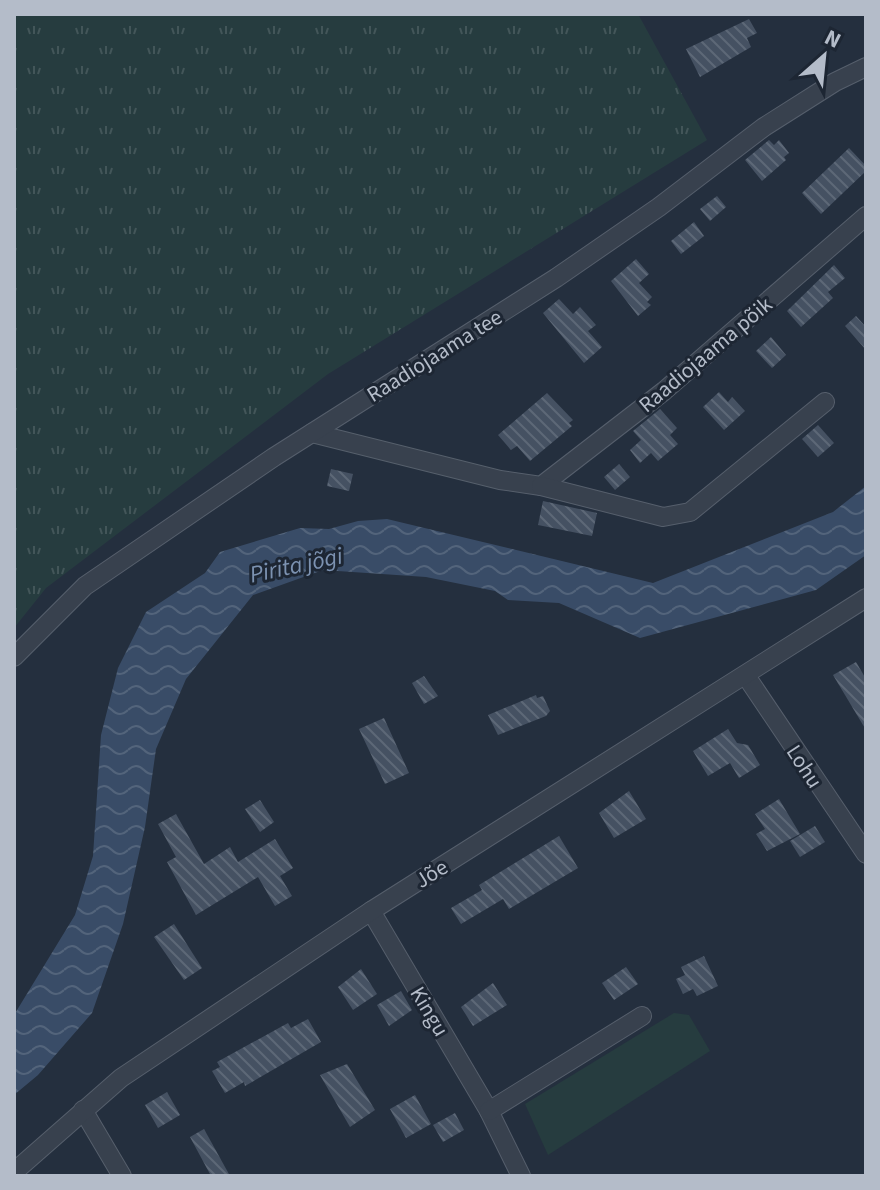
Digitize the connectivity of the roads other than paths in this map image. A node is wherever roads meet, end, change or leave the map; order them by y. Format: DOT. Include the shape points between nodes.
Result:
graph roads {
  1 [pos="866,67"];
  2 [pos="866,216"];
  3 [pos="825,402"];
  4 [pos="312,433"];
  5 [pos="541,486"];
  6 [pos="866,598"];
  7 [pos="14,657"];
  8 [pos="746,676"];
  9 [pos="866,854"];
  10 [pos="371,911"];
  11 [pos="642,1016"];
  12 [pos="83,1110"];
  13 [pos="489,1111"];
  14 [pos="14,1172"];
  15 [pos="122,1176"];
  16 [pos="521,1176"];
  1 -- 4 [label="street, Raadiojaama tee" via="764,127 556,278"];
  2 -- 5 [label="street, Raadiojaama põik" via="664,391"];
  3 -- 5 [label="street" via="690,512 663,517"];
  4 -- 5 [label="street"];
  4 -- 7 [label="street, Raadiojaama tee" via="85,586"];
  6 -- 8 [label="street, Jõe"];
  8 -- 9 [label="street, Lohu"];
  8 -- 10 [label="street, Jõe"];
  10 -- 12 [label="street, Jõe" via="121,1078"];
  10 -- 13 [label="street, Kingu"];
  11 -- 13 [label="street"];
  12 -- 14 [label="street, Jõe"];
  12 -- 15 [label="street"];
  13 -- 16 [label="street, Kingu"];
}
